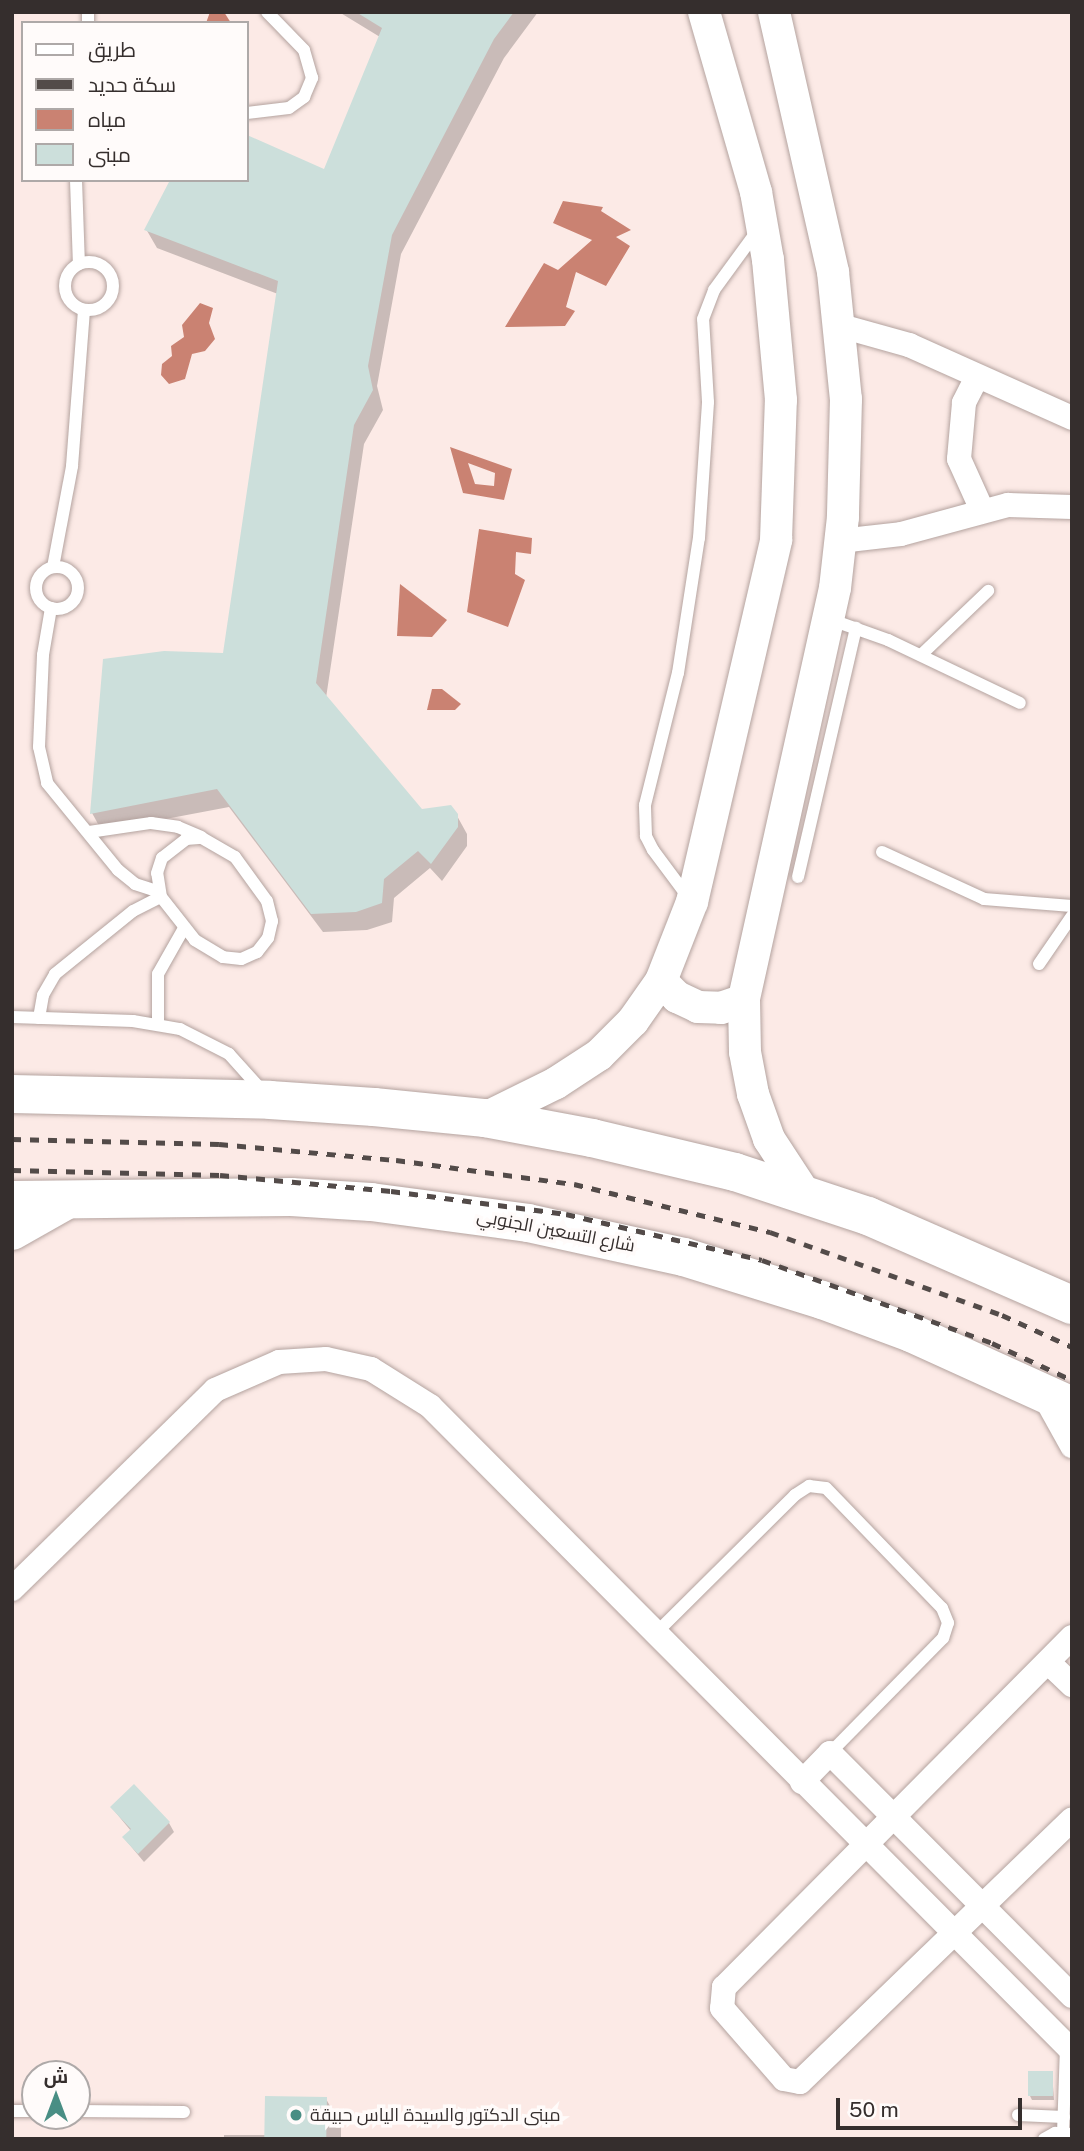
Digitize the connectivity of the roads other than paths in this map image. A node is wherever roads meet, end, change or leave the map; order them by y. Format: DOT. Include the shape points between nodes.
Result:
graph roads {
  1 [pos="267,12"];
  2 [pos="704,12"];
  3 [pos="774,12"];
  4 [pos="248,113"];
  5 [pos="76,182"];
  6 [pos="762,225"];
  7 [pos="79,264"];
  8 [pos="84,310"];
  9 [pos="841,326"];
  10 [pos="977,377"];
  11 [pos="1072,418"];
  12 [pos="1072,508"];
  13 [pos="982,510"];
  14 [pos="840,541"];
  15 [pos="53,567"];
  16 [pos="988,590"];
  17 [pos="51,608"];
  18 [pos="842,624"];
  19 [pos="921,655"];
  20 [pos="1020,703"];
  21 [pos="89,832"];
  22 [pos="202,838"];
  23 [pos="882,852"];
  24 [pos="798,877"];
  25 [pos="160,894"];
  26 [pos="692,902"];
  27 [pos="1072,906"];
  28 [pos="1072,916"];
  29 [pos="184,929"];
  30 [pos="1039,964"];
  31 [pos="661,981"];
  32 [pos="744,1000"];
  33 [pos="12,1017"];
  34 [pos="38,1018"];
  35 [pos="158,1024"];
  36 [pos="12,1094"];
  37 [pos="270,1100"];
  38 [pos="485,1118"];
  39 [pos="805,1194"];
  40 [pos="12,1200"];
  41 [pos="68,1200"];
  42 [pos="12,1231"];
  43 [pos="1064,1295"];
  44 [pos="1057,1399"];
  45 [pos="1072,1446"];
  46 [pos="12,1589"];
  47 [pos="656,1633"];
  48 [pos="1072,1637"];
  49 [pos="1049,1663"];
  50 [pos="1072,1685"];
  51 [pos="830,1753"];
  52 [pos="802,1782"];
  53 [pos="894,1817"];
  54 [pos="1072,1819"];
  55 [pos="864,1845"];
  56 [pos="983,1907"];
  57 [pos="954,1936"];
  58 [pos="1051,1975"];
  59 [pos="1072,1996"];
  60 [pos="1024,2005"];
  61 [pos="1070,2045"];
  62 [pos="91,2111"];
  63 [pos="184,2112"];
  64 [pos="1018,2115"];
  65 [pos="1064,2117"];
  66 [pos="1067,2134"];
  67 [pos="1044,2139"];
  1 -- 4 [label="lane" via="304,50 312,78 304,97 289,108"];
  2 -- 6 [label="street"];
  3 -- 9 [label="street"];
  5 -- 7 [label="lane"];
  6 -- 26 [label="street" via="777,330 781,400 776,540"];
  6 -- 26 [label="lane" via="714,290 703,319 708,402 699,538 678,673 645,805 646,836"];
  7 -- 8 [label="lane" via="67,274 64,289 71,303"];
  7 -- 8 [label="lane" via="100,266 114,283 110,299 99,309"];
  8 -- 15 [label="lane" via="72,466"];
  9 -- 10 [label="street" via="909,345"];
  9 -- 14 [label="street" via="846,399"];
  10 -- 11 [label="street"];
  10 -- 13 [label="street" via="962,412 960,459"];
  12 -- 13 [label="street" via="1035,504"];
  13 -- 14 [label="street" via="901,534"];
  14 -- 18 [label="street"];
  15 -- 17 [label="lane" via="37,581 37,592"];
  15 -- 17 [label="lane" via="74,574 78,583 71,604"];
  16 -- 19 [label="lane"];
  17 -- 21 [label="lane" via="43,655 42,765 57,799"];
  18 -- 19 [label="lane"];
  18 -- 24 [label="lane"];
  18 -- 32 [label="street"];
  19 -- 20 [label="lane"];
  21 -- 22 [label="lane" via="152,822"];
  21 -- 25 [label="lane" via="124,875"];
  22 -- 25 [label="lane" via="187,839 162,858 157,873"];
  22 -- 29 [label="lane" via="221,846 248,870 267,901 272,921 263,945 241,959 208,949"];
  23 -- 27 [label="lane" via="984,898"];
  25 -- 29 [label="lane"];
  25 -- 34 [label="lane" via="55,974 43,995"];
  26 -- 31 [label="street"];
  28 -- 30 [label="lane"];
  29 -- 35 [label="lane" via="158,974"];
  31 -- 32 [label="street" via="677,997 698,1007 722,1008"];
  31 -- 38 [label="street" via="633,1021 599,1055 556,1083"];
  32 -- 39 [label="street" via="745,1052 753,1094 769,1139"];
  33 -- 34 [label="lane"];
  34 -- 35 [label="lane"];
  35 -- 37 [label="lane" via="180,1029 229,1054"];
  36 -- 37 [label="main road"];
  37 -- 38 [label="main road"];
  38 -- 39 [label="main road" via="664,1153"];
  39 -- 43 [label="main road"];
  40 -- 41 [label="main road, شارع التسعين الجنوبي"];
  41 -- 42 [label="main road"];
  41 -- 44 [label="main road, شارع التسعين الجنوبي" via="211,1196 370,1202 607,1238 723,1268 836,1305"];
  44 -- 45 [label="street"];
  46 -- 47 [label="street" via="215,1390 257,1368 326,1359 371,1369 430,1406"];
  47 -- 51 [label="lane" via="795,1495 809,1486 826,1488 942,1608 948,1623 943,1638"];
  47 -- 52 [label="street"];
  48 -- 49 [label="street"];
  49 -- 50 [label="street"];
  49 -- 53 [label="street"];
  51 -- 52 [label="street"];
  51 -- 53 [label="street"];
  52 -- 55 [label="street"];
  53 -- 55 [label="street"];
  53 -- 56 [label="street"];
  54 -- 56 [label="street"];
  55 -- 57 [label="street"];
  55 -- 57 [label="street" via="720,1997 722,2008 784,2079 800,2082"];
  56 -- 57 [label="street"];
  56 -- 58 [label="street"];
  57 -- 60 [label="street"];
  58 -- 59 [label="street"];
  58 -- 60 [label="street"];
  60 -- 61 [label="street"];
  61 -- 65 [label="lane"];
  62 -- 63 [label="lane"];
  64 -- 65 [label="lane"];
  65 -- 66 [label="lane"];
  66 -- 67 [label="lane"];
}
